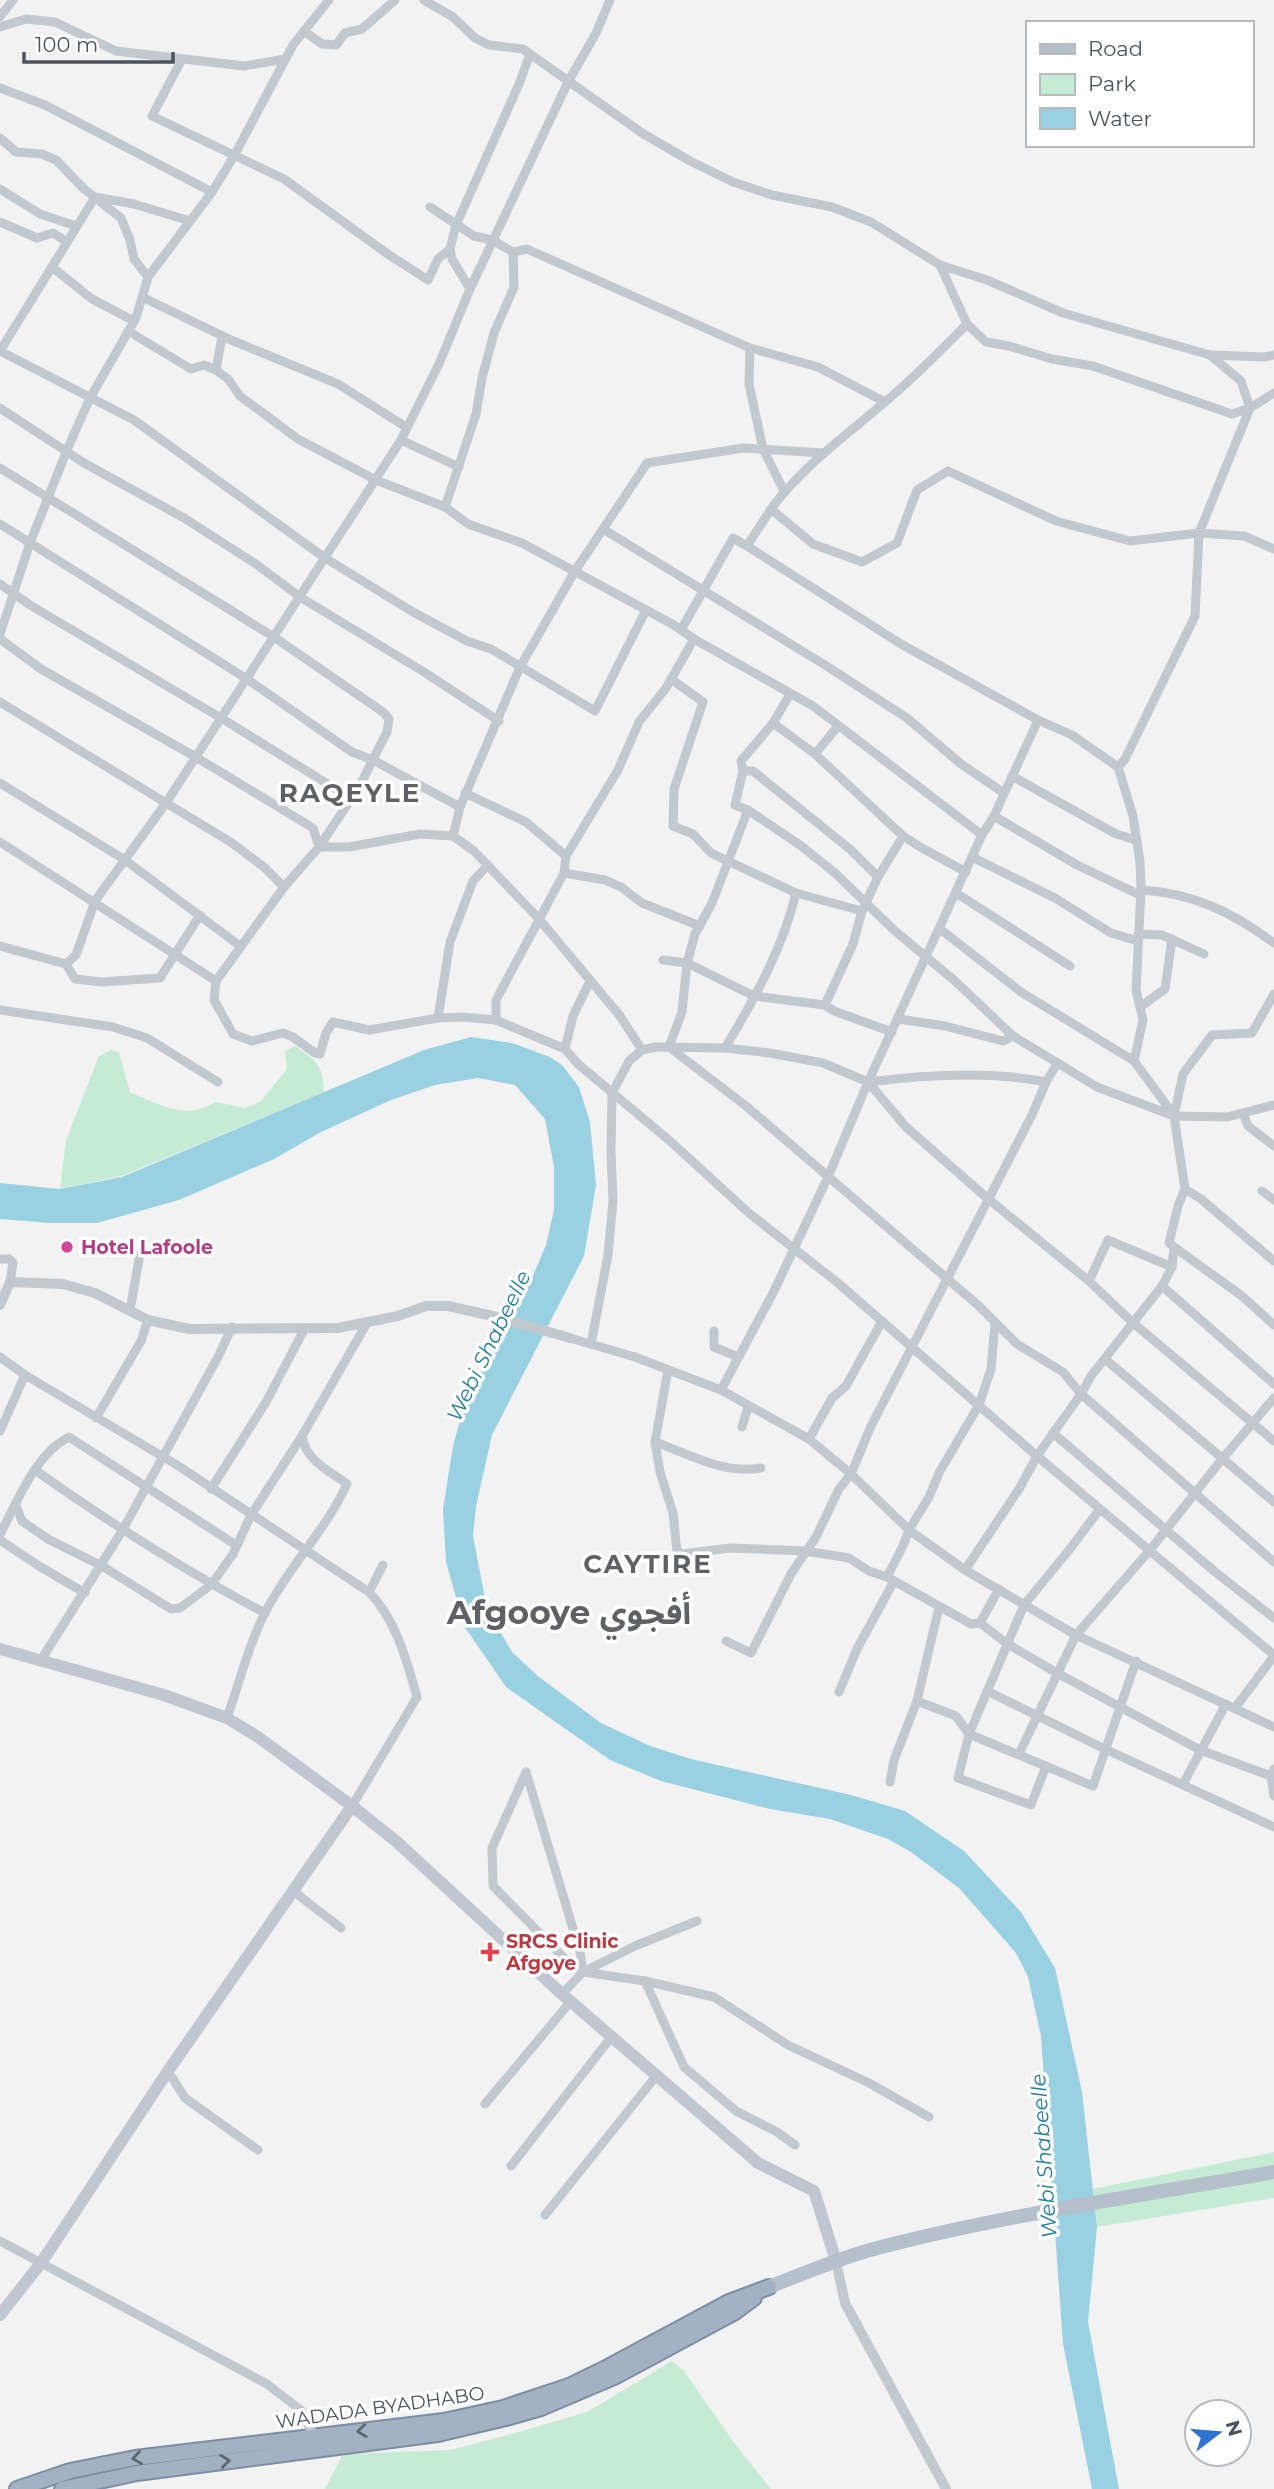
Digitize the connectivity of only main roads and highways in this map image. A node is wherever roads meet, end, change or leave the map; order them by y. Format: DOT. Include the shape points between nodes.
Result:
graph roads {
  1 [pos="0,1649"];
  2 [pos="352,1806"];
  3 [pos="1274,2172"];
  4 [pos="836,2261"];
  5 [pos="769,2287"];
  6 [pos="0,2315"];
  7 [pos="17,2489"];
  8 [pos="62,2489"];
  1 -- 2 [label="main road" via="164,1695 227,1718"];
  2 -- 4 [label="main road" via="758,2163 814,2191"];
  2 -- 6 [label="main road" via="41,2263"];
  3 -- 4 [label="main road, WADADA BYADHABO" via="1051,2211"];
  4 -- 5 [label="main road, WADADA BYADHABO"];
  5 -- 7 [label="highway, WADADA BYADHABO, one-way" via="729,2302 608,2367 503,2408 444,2421 103,2464"];
  8 -- 5 [label="highway, WADADA BYADHABO, one-way" via="137,2473 438,2434 506,2418 614,2377 735,2312"];
}
